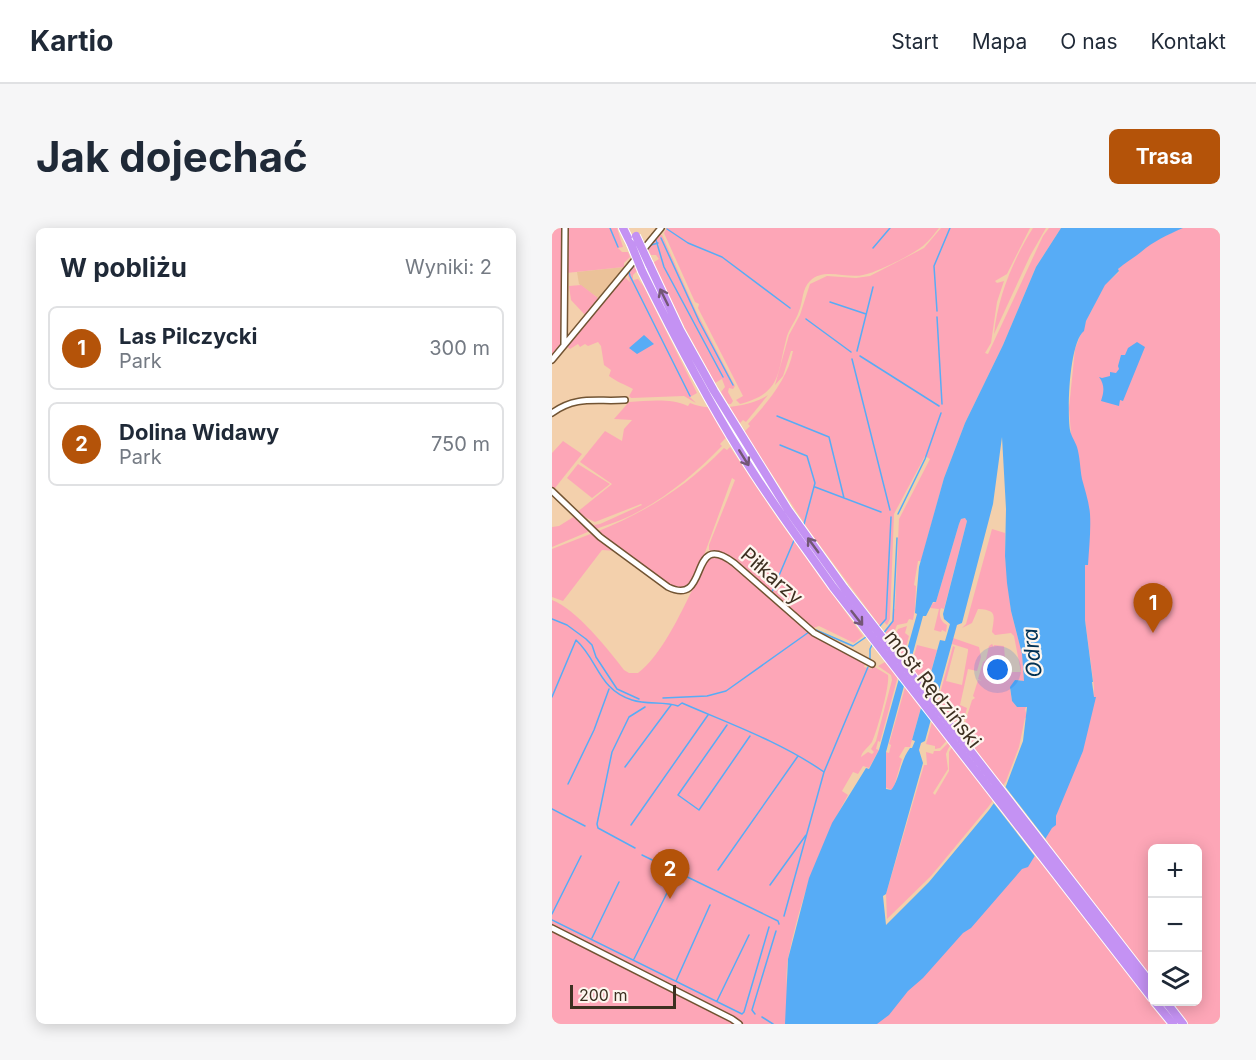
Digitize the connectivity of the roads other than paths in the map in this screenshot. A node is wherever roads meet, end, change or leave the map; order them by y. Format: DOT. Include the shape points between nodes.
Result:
graph roads {
  1 [pos="565,228"];
  2 [pos="623,228"];
  3 [pos="660,229"];
  4 [pos="634,232"];
  5 [pos="564,321"];
  6 [pos="577,329"];
  7 [pos="564,344"];
  8 [pos="552,360"];
  9 [pos="707,388"];
  10 [pos="625,400"];
  11 [pos="552,413"];
  12 [pos="552,491"];
  13 [pos="872,664"];
  14 [pos="552,928"];
  15 [pos="1148,980"];
  16 [pos="1148,992"];
  17 [pos="1159,1006"];
  18 [pos="1169,1006"];
  19 [pos="739,1024"];
  20 [pos="1173,1024"];
  21 [pos="1183,1024"];
  1 -- 5 [label="street"];
  2 -- 9 [label="highway, bridge" via="676,339"];
  3 -- 6 [label="street"];
  9 -- 4 [label="highway, one-way, bridge"];
  5 -- 6 [label="street" via="568,328"];
  5 -- 7 [label="street"];
  6 -- 7 [label="street"];
  7 -- 8 [label="street"];
  15 -- 9 [label="highway, most Rędziński, one-way" via="844,588"];
  9 -- 16 [label="highway, most Rędziński, one-way" via="763,488 833,587"];
  10 -- 11 [label="street" via="575,401"];
  12 -- 13 [label="street, Piłkarzy" via="600,537 668,587 688,589 705,559 721,554 814,633"];
  14 -- 19 [label="street"];
  17 -- 20 [label="highway, most Rędziński"];
  18 -- 21 [label="highway"];
}
